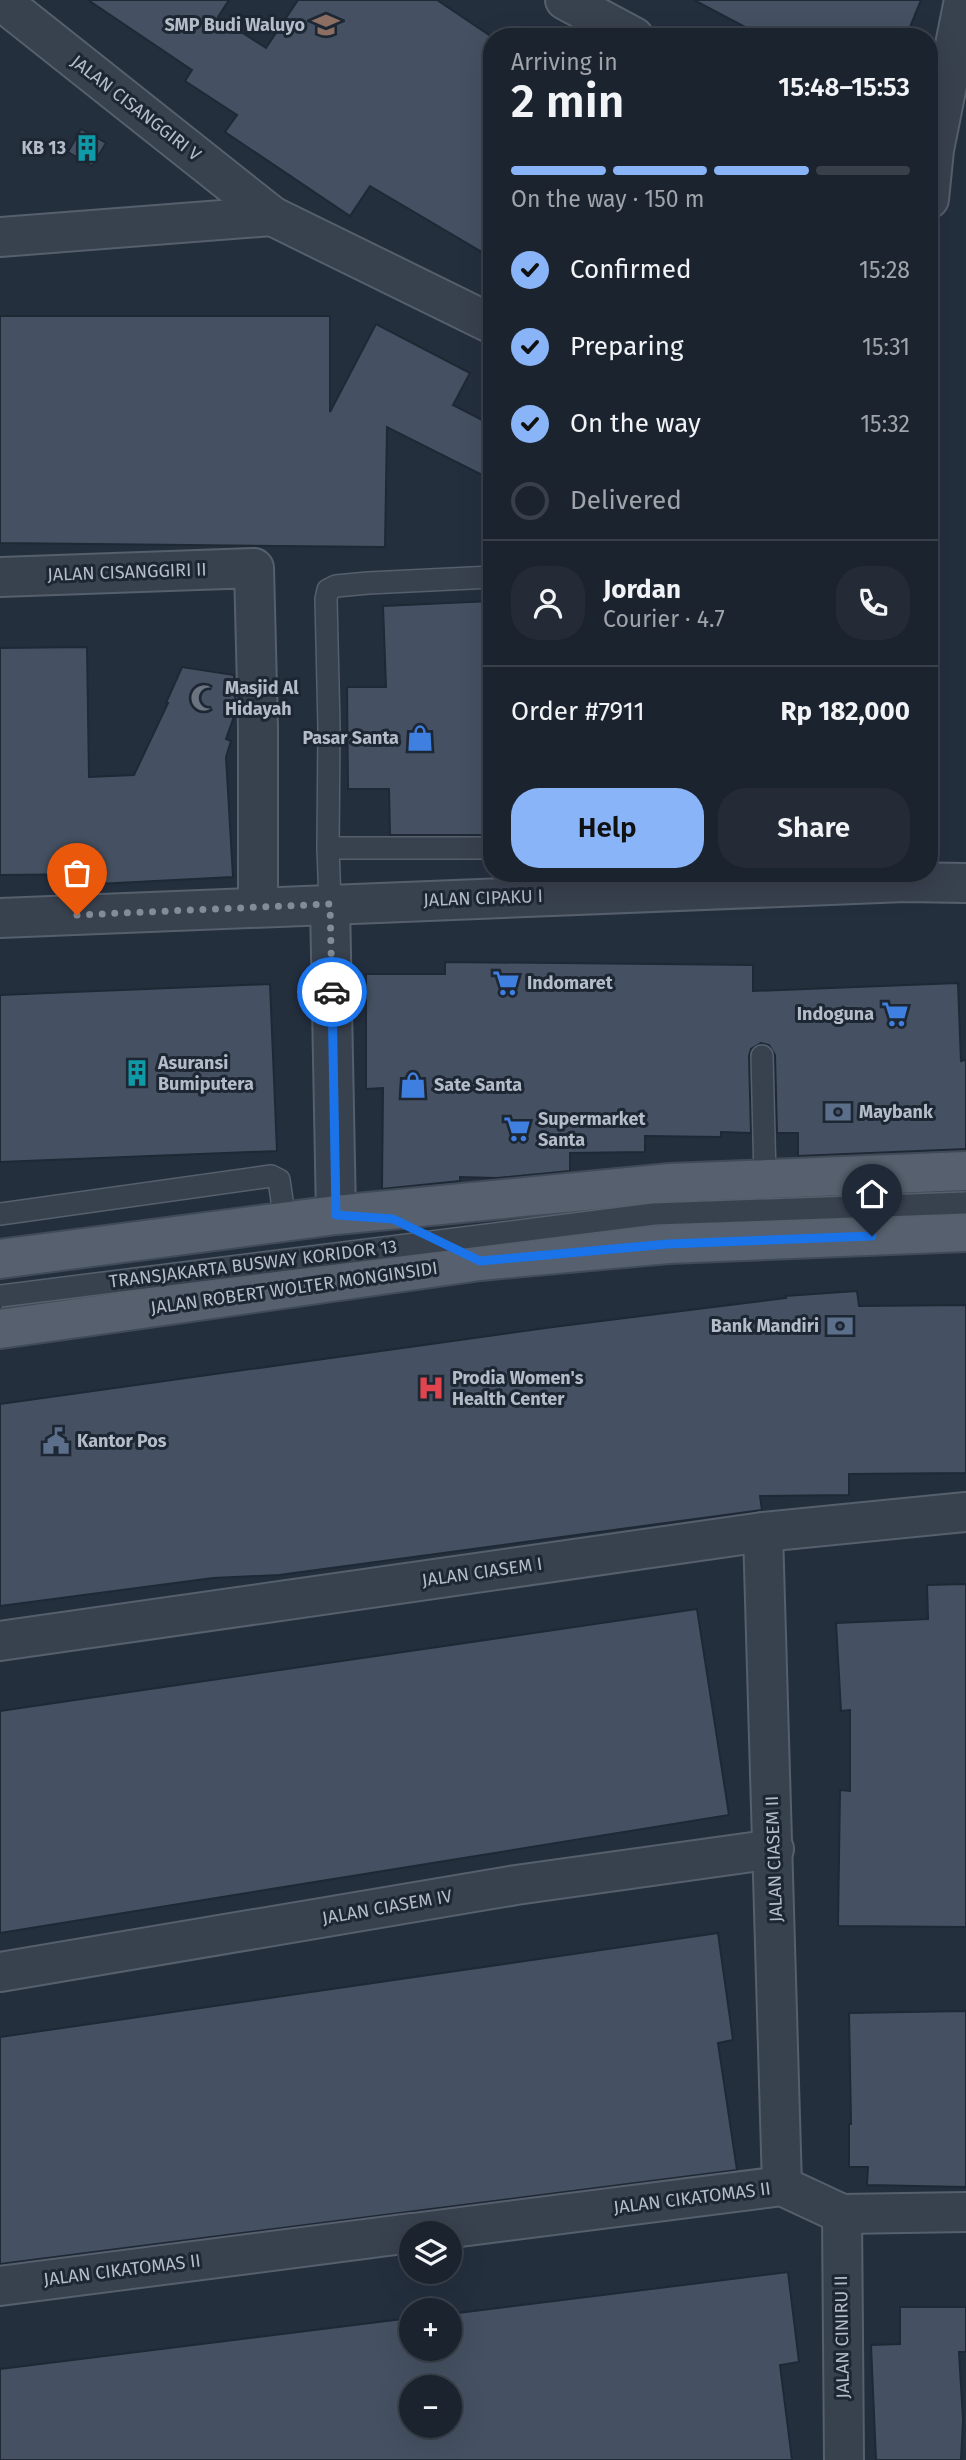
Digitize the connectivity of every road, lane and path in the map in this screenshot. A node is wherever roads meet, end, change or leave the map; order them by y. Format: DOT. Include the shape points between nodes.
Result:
graph roads {
  1 [pos="0,0"];
  2 [pos="565,0"];
  3 [pos="964,0"];
  4 [pos="617,28"];
  5 [pos="938,122"];
  6 [pos="272,216"];
  7 [pos="0,237"];
  8 [pos="483,320"];
  9 [pos="0,577"];
  10 [pos="483,577"];
  11 [pos="328,848"];
  12 [pos="483,848"];
  13 [pos="938,881"];
  14 [pos="816,882"];
  15 [pos="966,883"];
  16 [pos="330,904"];
  17 [pos="258,907"];
  18 [pos="0,918"];
  19 [pos="762,1056"];
  20 [pos="953,1172"];
  21 [pos="845,1175"];
  22 [pos="765,1178"];
  23 [pos="966,1203"];
  24 [pos="892,1206"];
  25 [pos="0,1214"];
  26 [pos="311,1218"];
  27 [pos="954,1233"];
  28 [pos="848,1237"];
  29 [pos="0,1259"];
  30 [pos="480,1261"];
  31 [pos="0,1296"];
  32 [pos="117,1314"];
  33 [pos="0,1329"];
  34 [pos="966,1512"];
  35 [pos="763,1532"];
  36 [pos="0,1641"];
  37 [pos="774,1849"];
  38 [pos="0,1972"];
  39 [pos="782,2186"];
  40 [pos="966,2211"];
  41 [pos="842,2214"];
  42 [pos="462,2227"];
  43 [pos="399,2235"];
  44 [pos="0,2286"];
  45 [pos="844,2460"];
  1 -- 6 [label="street, JALAN CISANGGIRI V"];
  2 -- 4 [label="street"];
  3 -- 5 [label="street"];
  6 -- 7 [label="street"];
  6 -- 8 [label="street, JALAN CISANGGIRI V"];
  9 -- 17 [label="street, JALAN CISANGGIRI II" via="254,568"];
  10 -- 11 [label="lane" via="368,583 328,590"];
  11 -- 12 [label="lane"];
  11 -- 16 [label="lane"];
  13 -- 15 [label="street, JALAN CIPAKU I"];
  14 -- 16 [label="street, JALAN CIPAKU I"];
  16 -- 17 [label="street, JALAN CIPAKU I"];
  16 -- 26 [label="street"];
  17 -- 18 [label="street, JALAN CIPAKU I"];
  19 -- 22 [label="lane"];
  20 -- 21 [label="main road"];
  20 -- 24 [label="main road"];
  21 -- 22 [label="main road"];
  21 -- 24 [label="main road"];
  22 -- 26 [label="main road"];
  23 -- 31 [label="lane, TRANSJAKARTA BUSWAY KORIDOR 13, bridge" via="654,1214"];
  24 -- 27 [label="main road"];
  24 -- 28 [label="main road"];
  25 -- 26 [label="lane" via="271,1176"];
  26 -- 29 [label="main road"];
  26 -- 30 [label="main road" via="393,1219"];
  26 -- 32 [label="main road"];
  27 -- 28 [label="main road, JALAN ROBERT WOLTER MONGINSIDI"];
  28 -- 30 [label="main road, JALAN ROBERT WOLTER MONGINSIDI" via="668,1244"];
  30 -- 32 [label="main road, JALAN ROBERT WOLTER MONGINSIDI"];
  32 -- 33 [label="main road, JALAN ROBERT WOLTER MONGINSIDI"];
  34 -- 35 [label="street, JALAN CIASEM I"];
  35 -- 36 [label="street, JALAN CIASEM I"];
  35 -- 37 [label="street, JALAN CIASEM II"];
  37 -- 38 [label="street, JALAN CIASEM IV" via="516,1885"];
  37 -- 39 [label="street, JALAN CIASEM II"];
  39 -- 41 [label="street, JALAN CIKATOMAS II"];
  39 -- 42 [label="street, JALAN CIKATOMAS II"];
  40 -- 41 [label="street, JALAN CIKATOMAS II"];
  41 -- 45 [label="street, JALAN CINIRU II"];
  43 -- 44 [label="street, JALAN CIKATOMAS II"];
}
